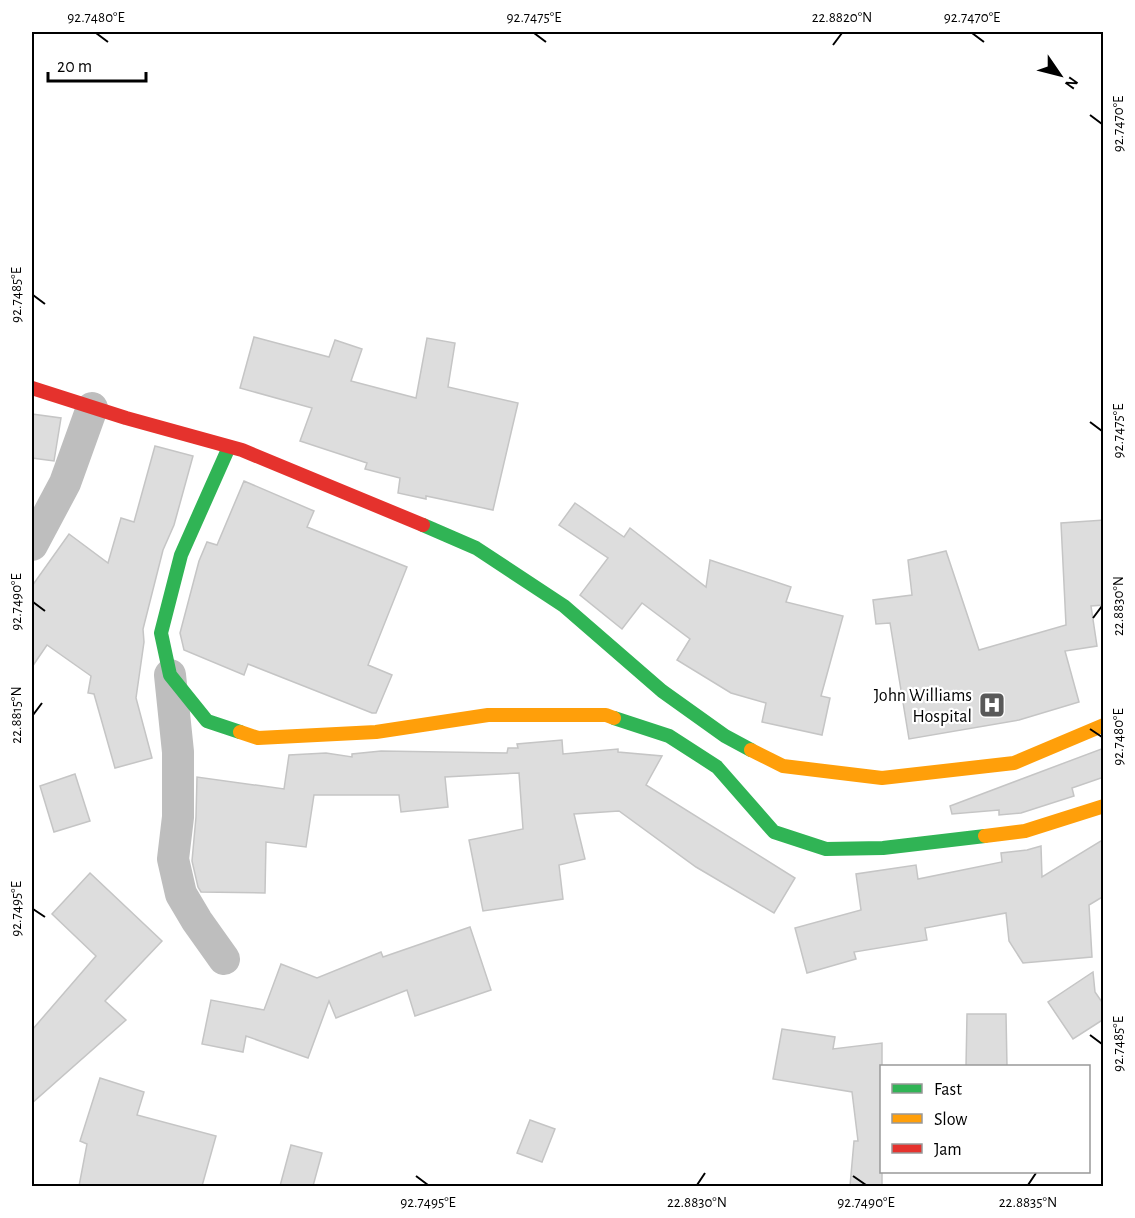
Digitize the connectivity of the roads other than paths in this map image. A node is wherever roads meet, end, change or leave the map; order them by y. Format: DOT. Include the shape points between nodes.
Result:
graph roads {
  1 [pos="32,388"];
  2 [pos="92,408"];
  3 [pos="229,447"];
  4 [pos="32,545"];
  5 [pos="170,675"];
  6 [pos="1104,725"];
  7 [pos="1104,806"];
  8 [pos="224,959"];
  1 -- 2 [label="street"];
  2 -- 3 [label="street"];
  2 -- 4 [label="street" via="65,483"];
  3 -- 5 [label="street" via="181,555 166,611 161,633"];
  3 -- 6 [label="street" via="351,494 476,549 564,606 662,691 724,736 783,766 882,778 1014,763"];
  5 -- 7 [label="street" via="207,721 258,738 376,732 488,715 606,715 669,736 717,767 774,832 826,849 883,848 1025,831"];
  5 -- 8 [label="street" via="178,752 178,817 173,859 182,894"];
}
